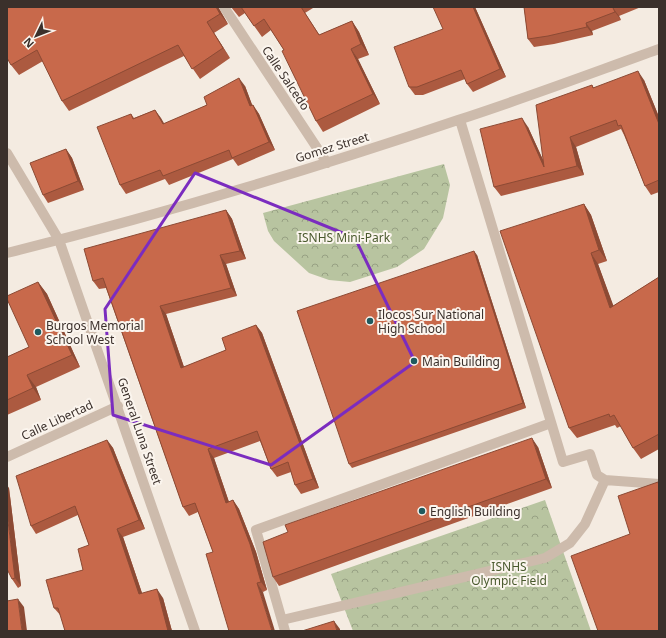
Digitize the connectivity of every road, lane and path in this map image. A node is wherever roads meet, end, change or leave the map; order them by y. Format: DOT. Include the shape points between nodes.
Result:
graph roads {
  1 [pos="224,7"];
  2 [pos="659,49"];
  3 [pos="460,120"];
  4 [pos="7,153"];
  5 [pos="327,163"];
  6 [pos="59,240"];
  7 [pos="7,253"];
  8 [pos="118,406"];
  9 [pos="550,423"];
  10 [pos="7,457"];
  11 [pos="605,480"];
  12 [pos="659,484"];
  13 [pos="282,620"];
  14 [pos="195,631"];
  15 [pos="285,631"];
  1 -- 5 [label="street, Calle Salcedo"];
  2 -- 3 [label="street, Gomez Street"];
  3 -- 5 [label="street, Gomez Street"];
  3 -- 9 [label="street"];
  4 -- 6 [label="street, General Luna Street"];
  5 -- 6 [label="street, Gomez Street"];
  6 -- 7 [label="street, Gomez Street"];
  6 -- 8 [label="street, General Luna Street"];
  8 -- 10 [label="street, Calle Libertad"];
  8 -- 14 [label="street, General Luna Street"];
  9 -- 11 [label="street" via="563,462 590,454 596,475"];
  9 -- 13 [label="street" via="256,530"];
  11 -- 12 [label="street"];
  11 -- 13 [label="street" via="585,524 570,543 545,558"];
  13 -- 15 [label="street"];
}
